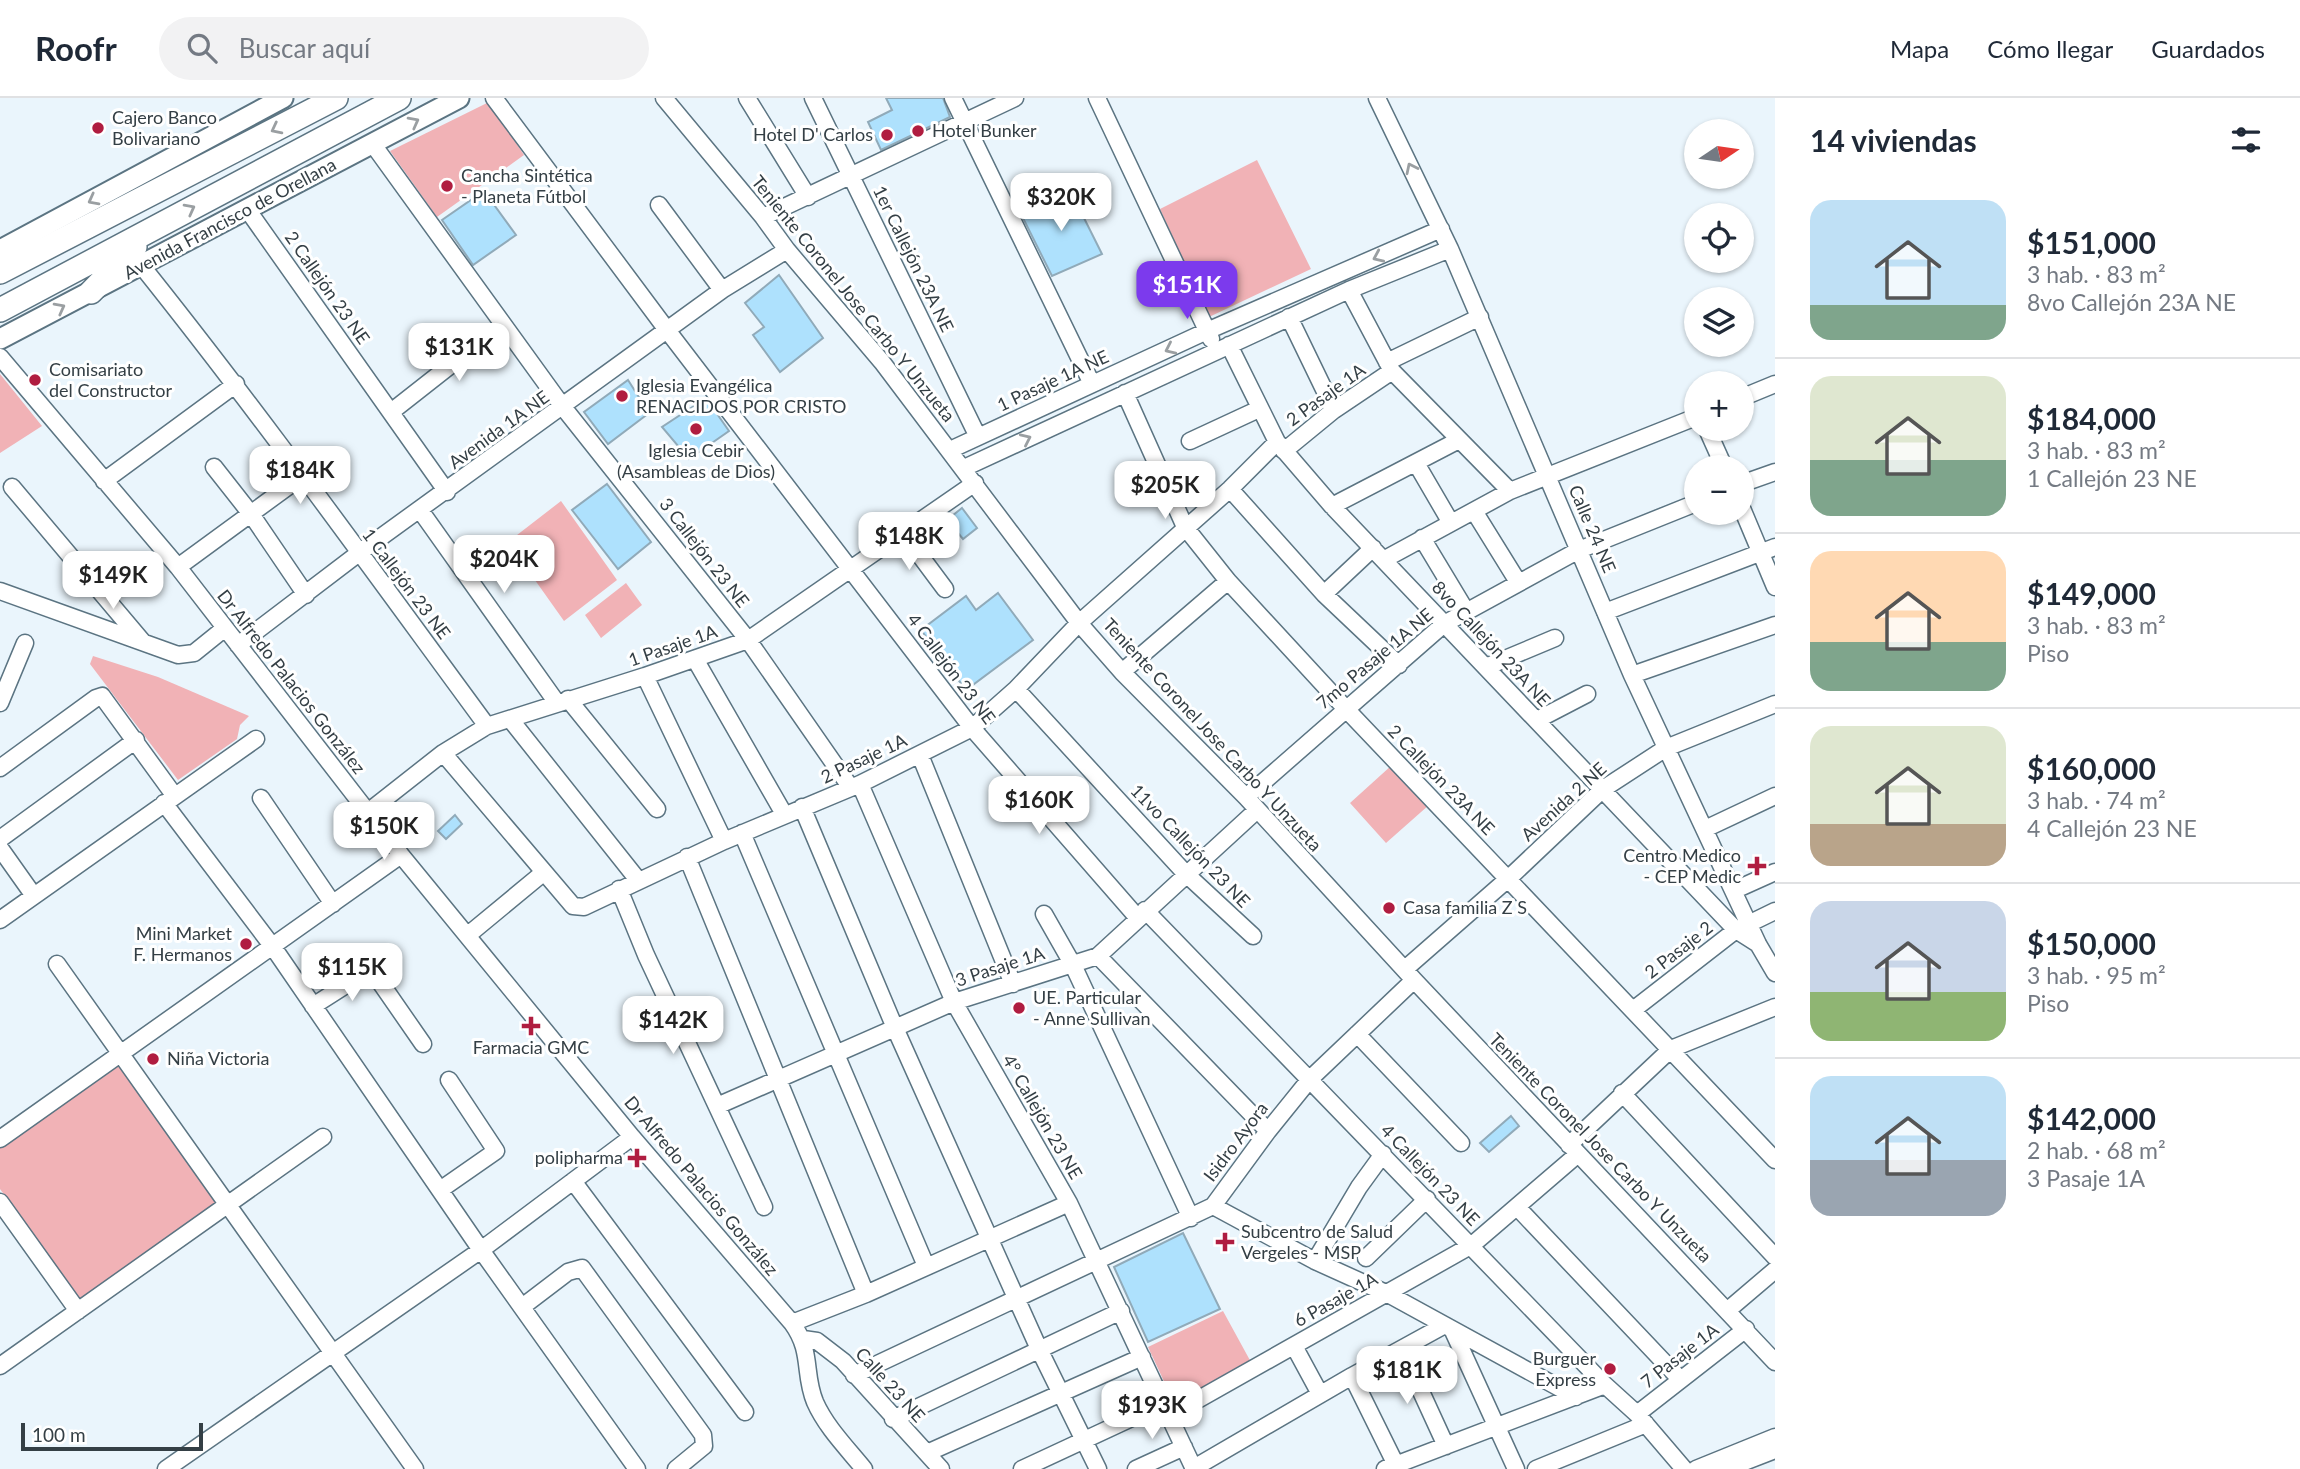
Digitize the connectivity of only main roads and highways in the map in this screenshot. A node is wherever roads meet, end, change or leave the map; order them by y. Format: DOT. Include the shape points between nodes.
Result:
graph roads {
  1 [pos="283,98"];
  2 [pos="336,98"];
  3 [pos="399,98"];
  4 [pos="459,98"];
  5 [pos="156,227"];
  6 [pos="0,250"];
  7 [pos="0,272"];
  8 [pos="91,292"];
  9 [pos="0,310"];
  10 [pos="0,339"];
  1 -- 6 [label="main road, one-way"];
  2 -- 7 [label="highway, one-way"];
  5 -- 3 [label="highway, Avenida Francisco de Orellana, one-way"];
  8 -- 4 [label="main road, Avenida Francisco de Orellana, one-way"];
  5 -- 8 [label="highway"];
  5 -- 9 [label="highway, Avenida Francisco de Orellana"];
  10 -- 8 [label="main road, Avenida Francisco de Orellana, one-way"];
}
